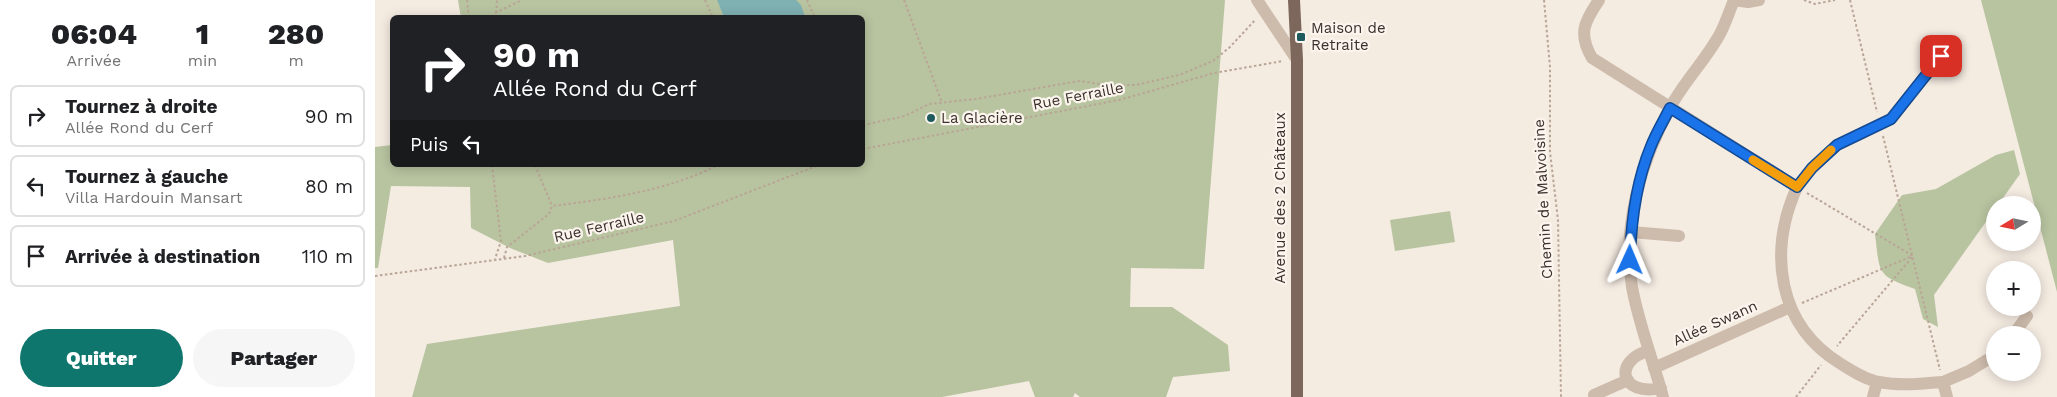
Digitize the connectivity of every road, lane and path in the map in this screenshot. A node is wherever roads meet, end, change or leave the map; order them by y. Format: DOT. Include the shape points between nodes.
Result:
graph roads {
  1 [pos="467,0"];
  2 [pos="497,0"];
  3 [pos="522,0"];
  4 [pos="705,0"];
  5 [pos="807,0"];
  6 [pos="904,0"];
  7 [pos="1257,0"];
  8 [pos="1294,0"];
  9 [pos="1544,0"];
  10 [pos="1599,0"];
  11 [pos="1734,0"];
  12 [pos="1759,0"];
  13 [pos="1804,0"];
  14 [pos="1835,0"];
  15 [pos="1850,0"];
  16 [pos="1265,11"];
  17 [pos="495,12"];
  18 [pos="469,15"];
  19 [pos="496,15"];
  20 [pos="712,15"];
  21 [pos="814,15"];
  22 [pos="1941,56"];
  23 [pos="1297,60"];
  24 [pos="942,102"];
  25 [pos="1670,108"];
  26 [pos="865,125"];
  27 [pos="1881,126"];
  28 [pos="865,149"];
  29 [pos="492,167"];
  30 [pos="536,167"];
  31 [pos="714,167"];
  32 [pos="814,167"];
  33 [pos="1797,187"];
  34 [pos="552,206"];
  35 [pos="1631,232"];
  36 [pos="1679,236"];
  37 [pos="1913,256"];
  38 [pos="504,258"];
  39 [pos="495,259"];
  40 [pos="375,276"];
  41 [pos="1790,308"];
  42 [pos="2027,316"];
  43 [pos="2020,326"];
  44 [pos="1648,351"];
  45 [pos="1828,356"];
  46 [pos="1986,361"];
  47 [pos="1654,368"];
  48 [pos="1627,380"];
  49 [pos="1877,382"];
  50 [pos="1943,382"];
  51 [pos="1662,393"];
  52 [pos="1594,395"];
  53 [pos="1297,397"];
  54 [pos="1561,397"];
  55 [pos="1796,397"];
  56 [pos="1873,397"];
  57 [pos="1947,397"];
  1 -- 18 [label="path"];
  2 -- 17 [label="path"];
  3 -- 17 [label="path"];
  4 -- 20 [label="path"];
  5 -- 21 [label="path"];
  6 -- 24 [label="path"];
  7 -- 16 [label="street"];
  8 -- 23 [label="main road, Avenue des 2 Châteaux"];
  9 -- 54 [label="path, Chemin de Malvoisine" via="1550,66 1550,152 1558,220"];
  10 -- 25 [label="street" via="1585,24 1583,37 1592,58"];
  11 -- 12 [label="street"];
  11 -- 25 [label="street" via="1721,32"];
  13 -- 14 [label="path" via="1815,4"];
  15 -- 27 [label="path"];
  16 -- 23 [label="street"];
  16 -- 24 [label="path" via="1213,61 1179,75 1136,85 1079,81"];
  17 -- 19 [label="path"];
  22 -- 27 [label="street" via="1891,119"];
  23 -- 28 [label="path, Rue Ferraille" via="1214,73 1119,100"];
  23 -- 53 [label="main road, Avenue des 2 Châteaux"];
  24 -- 26 [label="path" via="929,104 905,116"];
  25 -- 33 [label="street"];
  25 -- 35 [label="street" via="1643,168"];
  27 -- 33 [label="street" via="1837,145"];
  27 -- 37 [label="path"];
  29 -- 39 [label="path" via="501,241"];
  30 -- 34 [label="path"];
  31 -- 34 [label="path" via="699,175 624,196"];
  32 -- 38 [label="path, Rue Ferraille" via="674,221 525,256"];
  33 -- 37 [label="path"];
  33 -- 41 [label="street" via="1783,225 1781,244 1783,287"];
  34 -- 38 [label="path" via="549,214 507,247"];
  35 -- 36 [label="street"];
  35 -- 44 [label="street" via="1632,286"];
  37 -- 41 [label="path"];
  37 -- 45 [label="path"];
  37 -- 50 [label="path"];
  38 -- 39 [label="path, Rue Ferraille"];
  39 -- 40 [label="path, Rue Ferraille"];
  41 -- 45 [label="street"];
  41 -- 47 [label="street, Allée Swann"];
  42 -- 43 [label="street"];
  44 -- 47 [label="street"];
  44 -- 48 [label="street" via="1633,357 1626,369"];
  45 -- 49 [label="street"];
  45 -- 55 [label="path"];
  46 -- 50 [label="street"];
  47 -- 51 [label="street"];
  48 -- 51 [label="street" via="1636,390"];
  48 -- 52 [label="street"];
  49 -- 50 [label="street" via="1910,385"];
  49 -- 56 [label="street"];
  50 -- 57 [label="street"];
}
